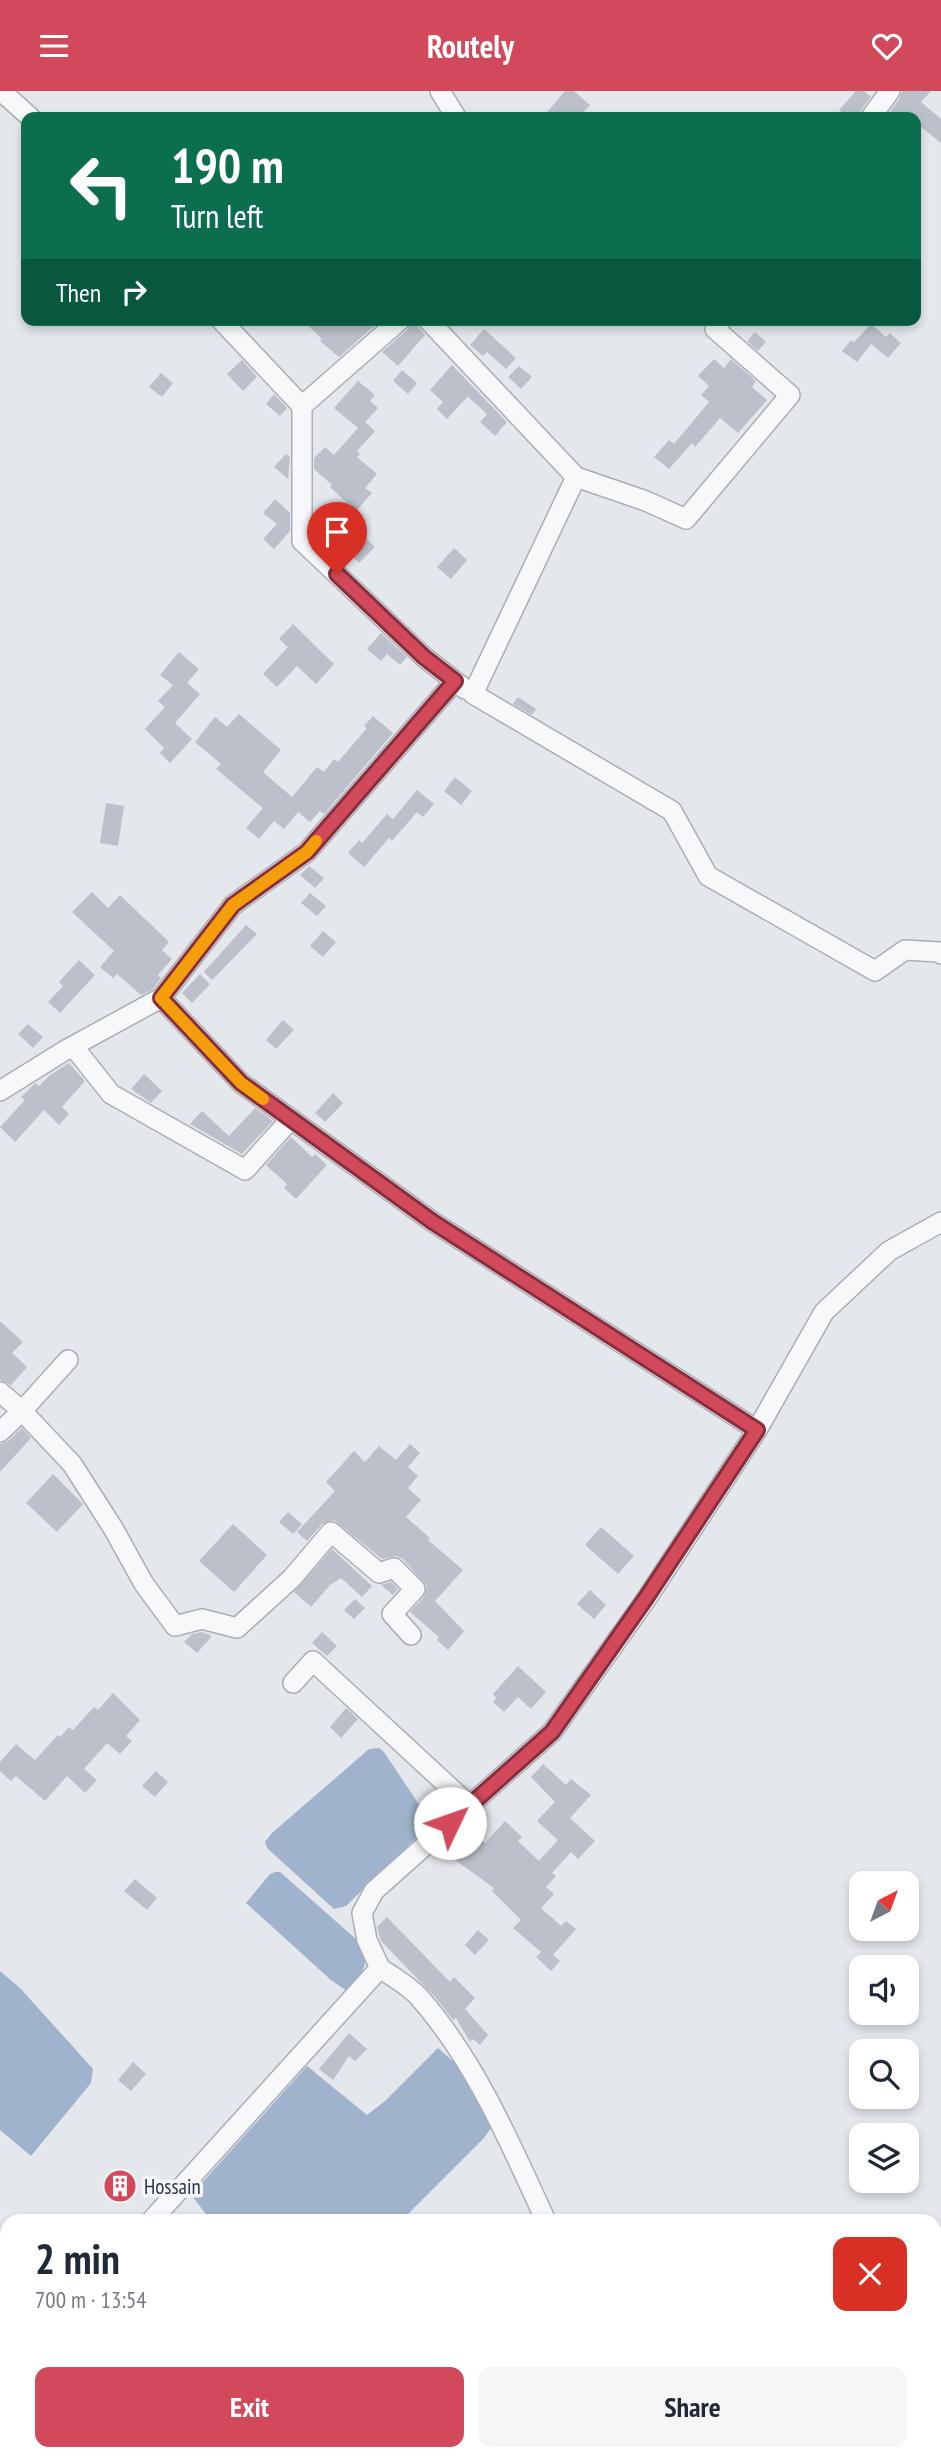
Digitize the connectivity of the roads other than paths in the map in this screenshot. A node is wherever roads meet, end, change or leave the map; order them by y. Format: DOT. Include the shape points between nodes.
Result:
graph roads {
  1 [pos="1,91"];
  2 [pos="440,91"];
  3 [pos="890,91"];
  4 [pos="24,112"];
  5 [pos="453,112"];
  6 [pos="875,112"];
  7 [pos="227,326"];
  8 [pos="393,326"];
  9 [pos="434,326"];
  10 [pos="717,326"];
  11 [pos="302,406"];
  12 [pos="576,477"];
  13 [pos="455,681"];
  14 [pos="473,694"];
  15 [pos="941,954"];
  16 [pos="161,998"];
  17 [pos="74,1046"];
  18 [pos="0,1091"];
  19 [pos="291,1119"];
  20 [pos="941,1222"];
  21 [pos="68,1360"];
  22 [pos="0,1392"];
  23 [pos="22,1411"];
  24 [pos="757,1430"];
  25 [pos="0,1432"];
  26 [pos="411,1635"];
  27 [pos="293,1683"];
  28 [pos="470,1806"];
  29 [pos="380,1968"];
  30 [pos="157,2214"];
  31 [pos="543,2214"];
  1 -- 4 [label="street"];
  2 -- 5 [label="street"];
  3 -- 6 [label="street"];
  7 -- 11 [label="street"];
  8 -- 11 [label="street"];
  9 -- 12 [label="street"];
  10 -- 12 [label="street" via="715,329 790,395 686,519"];
  11 -- 13 [label="street" via="302,541"];
  12 -- 14 [label="street"];
  13 -- 14 [label="street"];
  13 -- 16 [label="street" via="307,852 233,905"];
  14 -- 15 [label="street" via="672,811 708,876 876,971 905,950"];
  16 -- 17 [label="street"];
  16 -- 19 [label="street" via="241,1083"];
  17 -- 18 [label="street"];
  17 -- 19 [label="street" via="111,1094 245,1170"];
  19 -- 24 [label="street" via="433,1222"];
  20 -- 24 [label="street" via="889,1251 824,1312"];
  21 -- 23 [label="street"];
  22 -- 23 [label="street"];
  23 -- 25 [label="street"];
  23 -- 26 [label="street" via="72,1464 144,1584 175,1626 202,1619 237,1628 292,1578 331,1532 379,1573 394,1568 415,1589 391,1614"];
  24 -- 28 [label="street" via="552,1732"];
  27 -- 28 [label="street" via="313,1661"];
  28 -- 29 [label="street" via="374,1891 362,1913 367,1940"];
  29 -- 30 [label="street"];
  29 -- 31 [label="street" via="417,1995 462,2055"];
}
